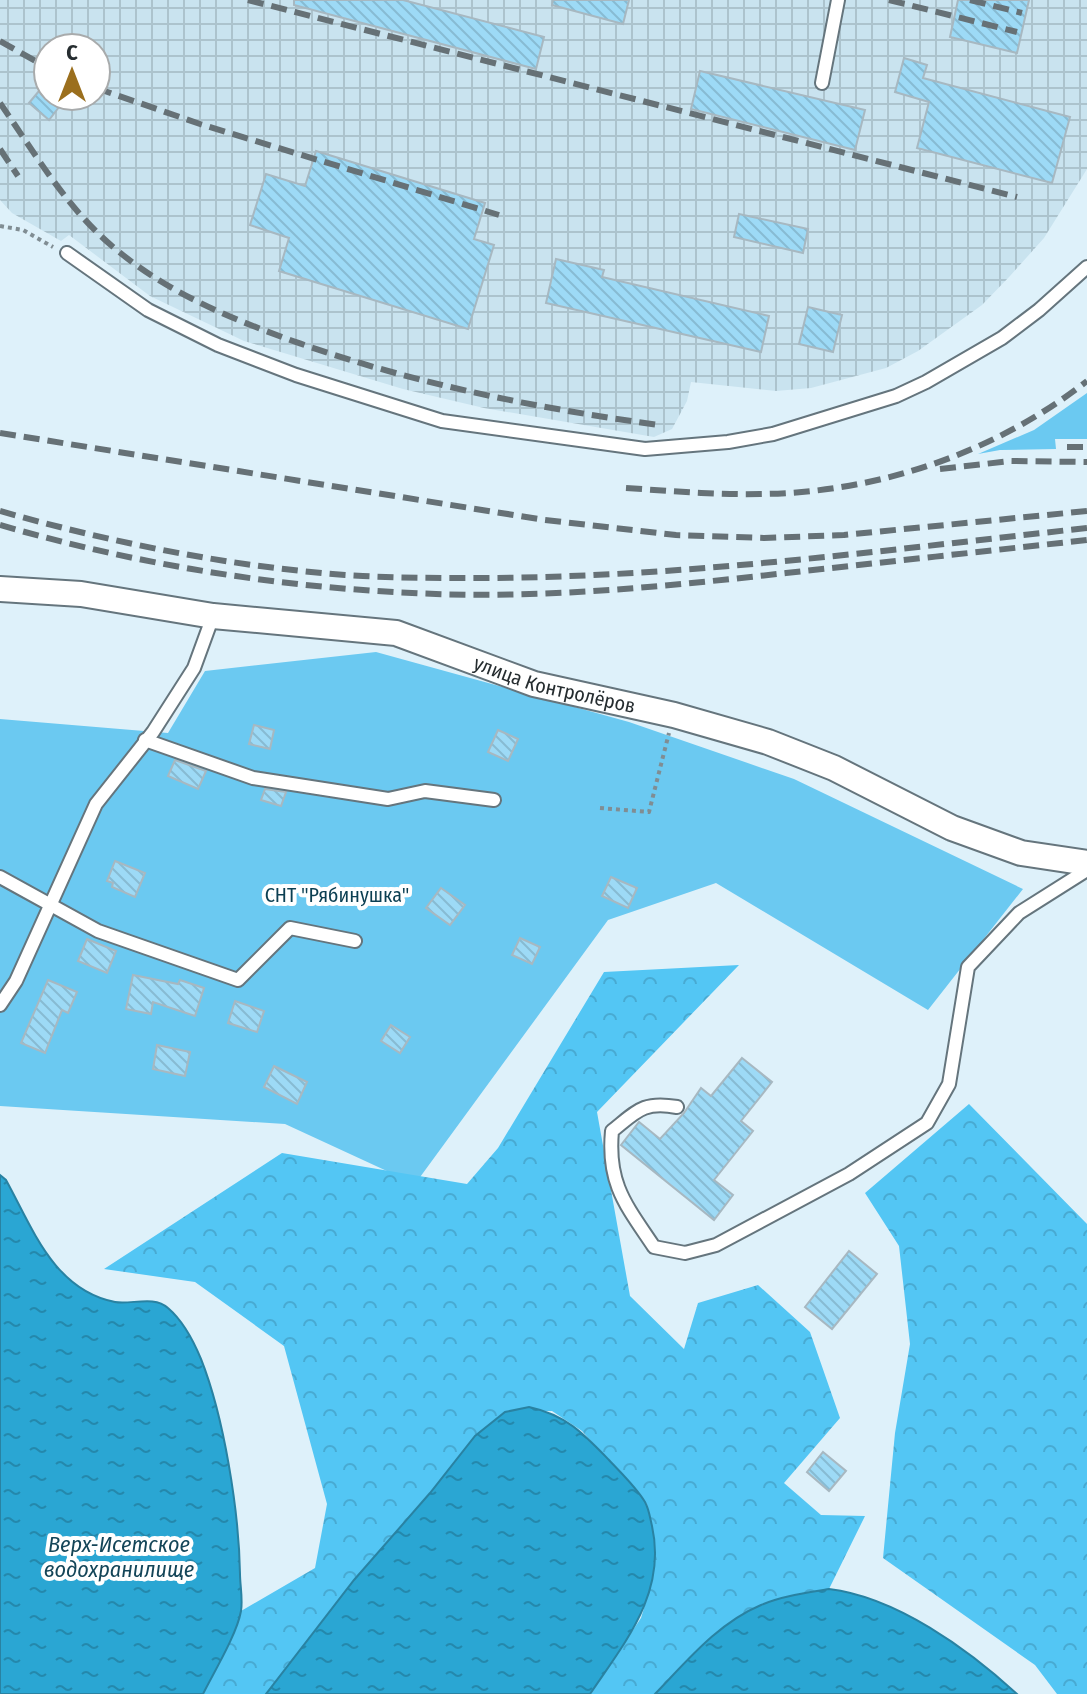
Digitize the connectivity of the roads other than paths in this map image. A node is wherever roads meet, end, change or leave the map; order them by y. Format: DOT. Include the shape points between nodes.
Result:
graph roads {
  1 [pos="838,0"];
  2 [pos="822,83"];
  3 [pos="67,253"];
  4 [pos="1087,267"];
  5 [pos="0,589"];
  6 [pos="213,616"];
  7 [pos="145,740"];
  8 [pos="494,800"];
  9 [pos="1087,863"];
  10 [pos="1087,870"];
  11 [pos="0,877"];
  12 [pos="51,905"];
  13 [pos="355,941"];
  14 [pos="0,1005"];
  15 [pos="677,1107"];
  1 -- 2 [label="lane"];
  3 -- 4 [label="lane" via="148,310 296,375 442,421 645,449 773,434 896,396 1002,338"];
  5 -- 6 [label="street, улица Контролёров" via="81,594"];
  6 -- 7 [label="lane" via="194,668"];
  6 -- 9 [label="street, улица Контролёров" via="396,633 534,684 725,728 803,754 985,841 1054,860"];
  7 -- 8 [label="lane" via="253,778 388,799 425,791"];
  7 -- 12 [label="lane" via="96,804"];
  10 -- 15 [label="lane" via="1019,913 968,967 949,1084 927,1123 759,1224 685,1253 654,1247 613,1178 610,1152 612,1131 632,1114 654,1103"];
  11 -- 12 [label="lane"];
  12 -- 13 [label="lane" via="98,931 238,980 290,928"];
  12 -- 14 [label="lane"];
}
